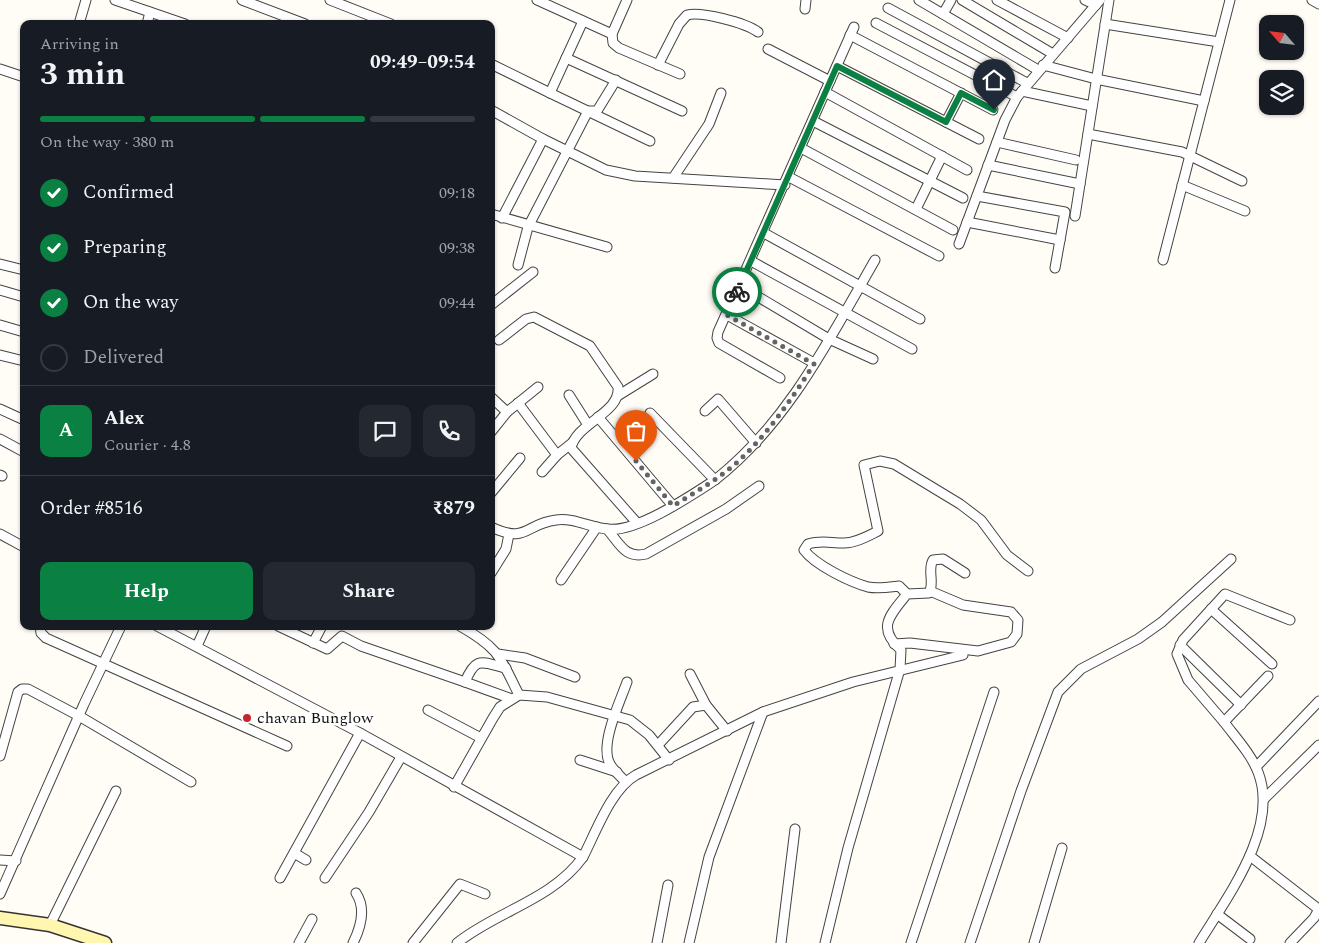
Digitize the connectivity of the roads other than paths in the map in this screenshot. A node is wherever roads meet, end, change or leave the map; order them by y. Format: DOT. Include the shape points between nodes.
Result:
graph roads {
  1 [pos="86,0"];
  2 [pos="115,0"];
  3 [pos="242,0"];
  4 [pos="330,0"];
  5 [pos="536,0"];
  6 [pos="627,0"];
  7 [pos="919,0"];
  8 [pos="951,0"];
  9 [pos="962,0"];
  10 [pos="997,0"];
  11 [pos="1085,0"];
  12 [pos="1109,0"];
  13 [pos="1230,0"];
  14 [pos="1312,0"];
  15 [pos="1098,3"];
  16 [pos="1319,4"];
  17 [pos="888,8"];
  18 [pos="150,12"];
  19 [pos="943,14"];
  20 [pos="80,20"];
  21 [pos="149,20"];
  22 [pos="170,20"];
  23 [pos="294,20"];
  24 [pos="381,20"];
  25 [pos="583,20"];
  26 [pos="876,23"];
  27 [pos="1105,24"];
  28 [pos="758,32"];
  29 [pos="612,34"];
  30 [pos="1068,38"];
  31 [pos="1219,42"];
  32 [pos="768,49"];
  33 [pos="1053,54"];
  34 [pos="566,58"];
  35 [pos="658,65"];
  36 [pos="495,66"];
  37 [pos="837,66"];
  38 [pos="1041,67"];
  39 [pos="0,70"];
  40 [pos="680,74"];
  41 [pos="20,76"];
  42 [pos="616,80"];
  43 [pos="1096,80"];
  44 [pos="830,81"];
  45 [pos="1022,90"];
  46 [pos="825,92"];
  47 [pos="550,93"];
  48 [pos="721,93"];
  49 [pos="961,93"];
  50 [pos="1204,101"];
  51 [pos="1092,106"];
  52 [pos="994,110"];
  53 [pos="588,111"];
  54 [pos="682,111"];
  55 [pos="495,112"];
  56 [pos="813,121"];
  57 [pos="946,122"];
  58 [pos="1088,134"];
  59 [pos="979,138"];
  60 [pos="543,139"];
  61 [pos="650,141"];
  62 [pos="997,142"];
  63 [pos="801,148"];
  64 [pos="566,151"];
  65 [pos="942,156"];
  66 [pos="1190,156"];
  67 [pos="1076,160"];
  68 [pos="988,165"];
  69 [pos="967,170"];
  70 [pos="673,178"];
  71 [pos="787,181"];
  72 [pos="929,181"];
  73 [pos="1242,181"];
  74 [pos="1080,184"];
  75 [pos="1182,185"];
  76 [pos="977,196"];
  77 [pos="963,198"];
  78 [pos="916,208"];
  79 [pos="1245,211"];
  80 [pos="495,215"];
  81 [pos="1075,216"];
  82 [pos="502,218"];
  83 [pos="967,222"];
  84 [pos="528,226"];
  85 [pos="953,230"];
  86 [pos="764,232"];
  87 [pos="1060,240"];
  88 [pos="959,244"];
  89 [pos="607,247"];
  90 [pos="938,256"];
  91 [pos="875,260"];
  92 [pos="1163,260"];
  93 [pos="751,261"];
  94 [pos="0,264"];
  95 [pos="518,265"];
  96 [pos="1055,268"];
  97 [pos="20,269"];
  98 [pos="533,272"];
  99 [pos="860,285"];
  100 [pos="740,286"];
  101 [pos="0,290"];
  102 [pos="20,296"];
  103 [pos="495,302"];
  104 [pos="844,313"];
  105 [pos="727,315"];
  106 [pos="920,319"];
  107 [pos="0,325"];
  108 [pos="20,331"];
  109 [pos="829,339"];
  110 [pos="499,340"];
  111 [pos="912,349"];
  112 [pos="0,355"];
  113 [pos="873,359"];
  114 [pos="20,360"];
  115 [pos="814,364"];
  116 [pos="653,374"];
  117 [pos="780,378"];
  118 [pos="538,387"];
  119 [pos="569,395"];
  120 [pos="619,395"];
  121 [pos="495,401"];
  122 [pos="518,404"];
  123 [pos="0,409"];
  124 [pos="706,411"];
  125 [pos="507,412"];
  126 [pos="650,413"];
  127 [pos="598,417"];
  128 [pos="20,418"];
  129 [pos="588,425"];
  130 [pos="495,427"];
  131 [pos="0,439"];
  132 [pos="572,443"];
  133 [pos="756,443"];
  134 [pos="20,450"];
  135 [pos="557,455"];
  136 [pos="520,458"];
  137 [pos="542,472"];
  138 [pos="715,480"];
  139 [pos="759,486"];
  140 [pos="495,488"];
  141 [pos="673,506"];
  142 [pos="637,523"];
  143 [pos="597,527"];
  144 [pos="495,529"];
  145 [pos="607,529"];
  146 [pos="0,534"];
  147 [pos="509,534"];
  148 [pos="20,545"];
  149 [pos="1231,559"];
  150 [pos="495,566"];
  151 [pos="1028,571"];
  152 [pos="965,573"];
  153 [pos="561,580"];
  154 [pos="930,591"];
  155 [pos="907,594"];
  156 [pos="1211,609"];
  157 [pos="1290,620"];
  158 [pos="41,630"];
  159 [pos="119,630"];
  160 [pos="167,630"];
  161 [pos="204,630"];
  162 [pos="286,630"];
  163 [pos="320,630"];
  164 [pos="466,630"];
  165 [pos="313,643"];
  166 [pos="894,644"];
  167 [pos="1180,645"];
  168 [pos="197,646"];
  169 [pos="498,654"];
  170 [pos="963,654"];
  171 [pos="103,664"];
  172 [pos="1272,664"];
  173 [pos="506,668"];
  174 [pos="900,669"];
  175 [pos="690,674"];
  176 [pos="1268,676"];
  177 [pos="575,677"];
  178 [pos="465,682"];
  179 [pos="627,682"];
  180 [pos="994,692"];
  181 [pos="515,697"];
  182 [pos="1319,701"];
  183 [pos="706,705"];
  184 [pos="1241,705"];
  185 [pos="428,710"];
  186 [pos="763,712"];
  187 [pos="616,715"];
  188 [pos="79,716"];
  189 [pos="1224,722"];
  190 [pos="727,731"];
  191 [pos="360,733"];
  192 [pos="481,738"];
  193 [pos="658,745"];
  194 [pos="1319,745"];
  195 [pos="287,746"];
  196 [pos="0,756"];
  197 [pos="401,757"];
  198 [pos="580,760"];
  199 [pos="669,760"];
  200 [pos="1256,768"];
  201 [pos="617,772"];
  202 [pos="625,781"];
  203 [pos="191,782"];
  204 [pos="454,787"];
  205 [pos="116,791"];
  206 [pos="1264,799"];
  207 [pos="795,829"];
  208 [pos="1062,848"];
  209 [pos="294,853"];
  210 [pos="1250,856"];
  211 [pos="583,857"];
  212 [pos="0,860"];
  213 [pos="306,860"];
  214 [pos="16,861"];
  215 [pos="280,878"];
  216 [pos="325,878"];
  217 [pos="668,885"];
  218 [pos="356,893"];
  219 [pos="0,894"];
  220 [pos="485,894"];
  221 [pos="1318,911"];
  222 [pos="1217,914"];
  223 [pos="0,918"];
  224 [pos="312,919"];
  225 [pos="50,925"];
  226 [pos="1250,939"];
  227 [pos="105,943"];
  228 [pos="299,943"];
  229 [pos="353,943"];
  230 [pos="413,943"];
  231 [pos="457,943"];
  232 [pos="657,943"];
  233 [pos="689,943"];
  234 [pos="781,943"];
  235 [pos="825,943"];
  236 [pos="911,943"];
  237 [pos="970,943"];
  238 [pos="1034,943"];
  239 [pos="1199,943"];
  240 [pos="1290,943"];
  1 -- 20 [label="street"];
  2 -- 18 [label="street"];
  3 -- 23 [label="street"];
  4 -- 24 [label="street"];
  5 -- 25 [label="street"];
  6 -- 29 [label="street"];
  7 -- 19 [label="street"];
  8 -- 19 [label="street"];
  9 -- 33 [label="street"];
  10 -- 30 [label="street"];
  11 -- 15 [label="street"];
  12 -- 27 [label="street"];
  13 -- 31 [label="street"];
  14 -- 16 [label="street"];
  15 -- 30 [label="street"];
  17 -- 45 [label="street"];
  18 -- 21 [label="street"];
  18 -- 22 [label="street"];
  19 -- 38 [label="street"];
  25 -- 29 [label="street"];
  25 -- 34 [label="street"];
  26 -- 45 [label="street"];
  27 -- 31 [label="street"];
  27 -- 43 [label="street"];
  28 -- 35 [label="street" via="731,21 687,15"];
  29 -- 35 [label="street" via="615,46"];
  30 -- 33 [label="street"];
  31 -- 50 [label="street"];
  32 -- 44 [label="street"];
  33 -- 38 [label="street"];
  34 -- 42 [label="street"];
  34 -- 47 [label="street"];
  35 -- 40 [label="street"];
  36 -- 47 [label="street"];
  37 -- 44 [label="street"];
  37 -- 49 [label="street" via="852,31"];
  37 -- 57 [label="street"];
  38 -- 43 [label="street"];
  38 -- 45 [label="street"];
  39 -- 41 [label="street"];
  42 -- 53 [label="street" via="597,111"];
  42 -- 54 [label="street"];
  43 -- 50 [label="street"];
  43 -- 51 [label="street"];
  44 -- 46 [label="street"];
  45 -- 51 [label="street"];
  45 -- 62 [label="street"];
  46 -- 56 [label="street"];
  46 -- 65 [label="street"];
  47 -- 53 [label="street"];
  48 -- 70 [label="street" via="709,124"];
  49 -- 52 [label="street"];
  49 -- 57 [label="street"];
  50 -- 66 [label="street"];
  51 -- 58 [label="street"];
  53 -- 61 [label="street"];
  53 -- 64 [label="street"];
  55 -- 60 [label="street"];
  56 -- 63 [label="street"];
  56 -- 72 [label="street"];
  57 -- 59 [label="street"];
  58 -- 66 [label="street"];
  58 -- 74 [label="street"];
  60 -- 64 [label="street"];
  60 -- 82 [label="street"];
  62 -- 67 [label="street"];
  62 -- 68 [label="street"];
  63 -- 71 [label="street"];
  63 -- 78 [label="street"];
  64 -- 70 [label="street" via="606,170 635,176"];
  64 -- 84 [label="street"];
  65 -- 69 [label="street"];
  65 -- 72 [label="street"];
  66 -- 73 [label="street"];
  66 -- 75 [label="street"];
  68 -- 74 [label="street"];
  68 -- 76 [label="street"];
  70 -- 71 [label="street"];
  71 -- 86 [label="street"];
  71 -- 90 [label="street"];
  72 -- 77 [label="street"];
  72 -- 78 [label="street"];
  74 -- 81 [label="street"];
  75 -- 79 [label="street"];
  75 -- 92 [label="street"];
  76 -- 83 [label="street"];
  76 -- 87 [label="street" via="1065,212"];
  78 -- 85 [label="street"];
  80 -- 82 [label="street"];
  82 -- 84 [label="street"];
  83 -- 87 [label="street"];
  83 -- 88 [label="street"];
  84 -- 89 [label="street"];
  84 -- 95 [label="street"];
  86 -- 93 [label="street"];
  86 -- 99 [label="street"];
  87 -- 96 [label="street"];
  91 -- 99 [label="street"];
  93 -- 100 [label="street"];
  93 -- 104 [label="street"];
  94 -- 97 [label="street"];
  98 -- 103 [label="street"];
  99 -- 104 [label="street"];
  99 -- 106 [label="street"];
  100 -- 105 [label="street"];
  100 -- 109 [label="street"];
  101 -- 102 [label="street"];
  104 -- 109 [label="street"];
  104 -- 111 [label="street"];
  105 -- 115 [label="street"];
  105 -- 117 [label="street" via="718,332 719,343"];
  107 -- 108 [label="street"];
  109 -- 113 [label="street"];
  109 -- 115 [label="street"];
  110 -- 120 [label="street" via="526,319 542,320 590,346 618,387"];
  112 -- 114 [label="street"];
  115 -- 133 [label="street"];
  116 -- 120 [label="street"];
  118 -- 122 [label="street"];
  119 -- 129 [label="street"];
  120 -- 127 [label="street"];
  121 -- 125 [label="street"];
  122 -- 125 [label="street"];
  122 -- 135 [label="street"];
  123 -- 128 [label="street"];
  124 -- 133 [label="street" via="718,399"];
  125 -- 130 [label="street"];
  126 -- 138 [label="street"];
  127 -- 129 [label="street"];
  127 -- 141 [label="street"];
  129 -- 132 [label="street"];
  131 -- 134 [label="street"];
  132 -- 135 [label="street"];
  132 -- 142 [label="street" via="571,448"];
  133 -- 138 [label="street"];
  135 -- 137 [label="street"];
  136 -- 140 [label="street"];
  138 -- 141 [label="street"];
  139 -- 145 [label="street" via="726,509 646,554 629,555"];
  141 -- 142 [label="street"];
  142 -- 145 [label="street" via="619,530"];
  143 -- 145 [label="street"];
  143 -- 147 [label="street" via="558,519 517,535"];
  143 -- 153 [label="street"];
  144 -- 147 [label="street"];
  146 -- 148 [label="street"];
  147 -- 150 [label="street" via="506,548"];
  149 -- 237 [label="street" via="1162,622 1081,670 1058,692"];
  151 -- 155 [label="street" via="1007,555 981,520 960,504 894,464 870,463 864,465 878,531 845,544 820,540 808,544 804,550 843,576 868,587 899,586"];
  152 -- 154 [label="street" via="943,559 933,560"];
  154 -- 155 [label="street"];
  154 -- 166 [label="street" via="963,605 1011,612 1018,620 1017,634 1011,642 978,651"];
  155 -- 166 [label="street" via="886,624"];
  156 -- 157 [label="street" via="1225,594"];
  156 -- 167 [label="street"];
  156 -- 172 [label="street"];
  158 -- 171 [label="street" via="46,638"];
  159 -- 171 [label="street"];
  160 -- 168 [label="street"];
  161 -- 168 [label="street"];
  162 -- 165 [label="street"];
  163 -- 165 [label="street"];
  164 -- 169 [label="street"];
  165 -- 178 [label="street" via="327,649 342,636 361,646"];
  166 -- 174 [label="street" via="901,650"];
  167 -- 184 [label="street"];
  167 -- 189 [label="street" via="1177,654 1182,670"];
  168 -- 191 [label="street"];
  169 -- 173 [label="street"];
  169 -- 177 [label="street" via="525,658"];
  170 -- 174 [label="street"];
  171 -- 188 [label="street"];
  171 -- 195 [label="street"];
  173 -- 178 [label="street" via="478,662 473,664"];
  173 -- 181 [label="street"];
  174 -- 186 [label="street"];
  174 -- 235 [label="street" via="862,796"];
  175 -- 183 [label="street"];
  176 -- 184 [label="street"];
  178 -- 181 [label="street"];
  179 -- 187 [label="street"];
  180 -- 236 [label="street"];
  181 -- 187 [label="street" via="547,697"];
  181 -- 192 [label="street" via="500,707"];
  182 -- 200 [label="street"];
  183 -- 190 [label="street"];
  183 -- 193 [label="street" via="694,707"];
  184 -- 189 [label="street"];
  185 -- 192 [label="street"];
  186 -- 190 [label="street"];
  186 -- 233 [label="street" via="709,857"];
  187 -- 193 [label="street" via="640,727"];
  187 -- 201 [label="street" via="607,738 606,753"];
  188 -- 196 [label="street" via="28,689 22,689 18,692"];
  188 -- 203 [label="street"];
  188 -- 214 [label="street"];
  189 -- 200 [label="street"];
  190 -- 199 [label="street"];
  191 -- 197 [label="street"];
  191 -- 209 [label="street"];
  192 -- 204 [label="street"];
  193 -- 199 [label="street"];
  194 -- 206 [label="street"];
  197 -- 204 [label="street"];
  197 -- 216 [label="street"];
  198 -- 201 [label="street"];
  199 -- 202 [label="street"];
  200 -- 206 [label="street"];
  201 -- 202 [label="street"];
  202 -- 211 [label="street"];
  204 -- 211 [label="street"];
  205 -- 225 [label="street"];
  206 -- 210 [label="street" via="1260,829"];
  207 -- 234 [label="street"];
  208 -- 238 [label="street"];
  209 -- 213 [label="street"];
  209 -- 215 [label="street"];
  210 -- 221 [label="street"];
  210 -- 222 [label="street"];
  211 -- 231 [label="street" via="574,869 545,893 473,931"];
  212 -- 214 [label="street"];
  214 -- 219 [label="street"];
  217 -- 232 [label="street"];
  218 -- 229 [label="street" via="362,901 362,915"];
  220 -- 230 [label="street" via="460,884"];
  221 -- 240 [label="street"];
  222 -- 226 [label="street"];
  222 -- 239 [label="street"];
  223 -- 225 [label="street"];
  224 -- 228 [label="street"];
  225 -- 227 [label="street"];
}
